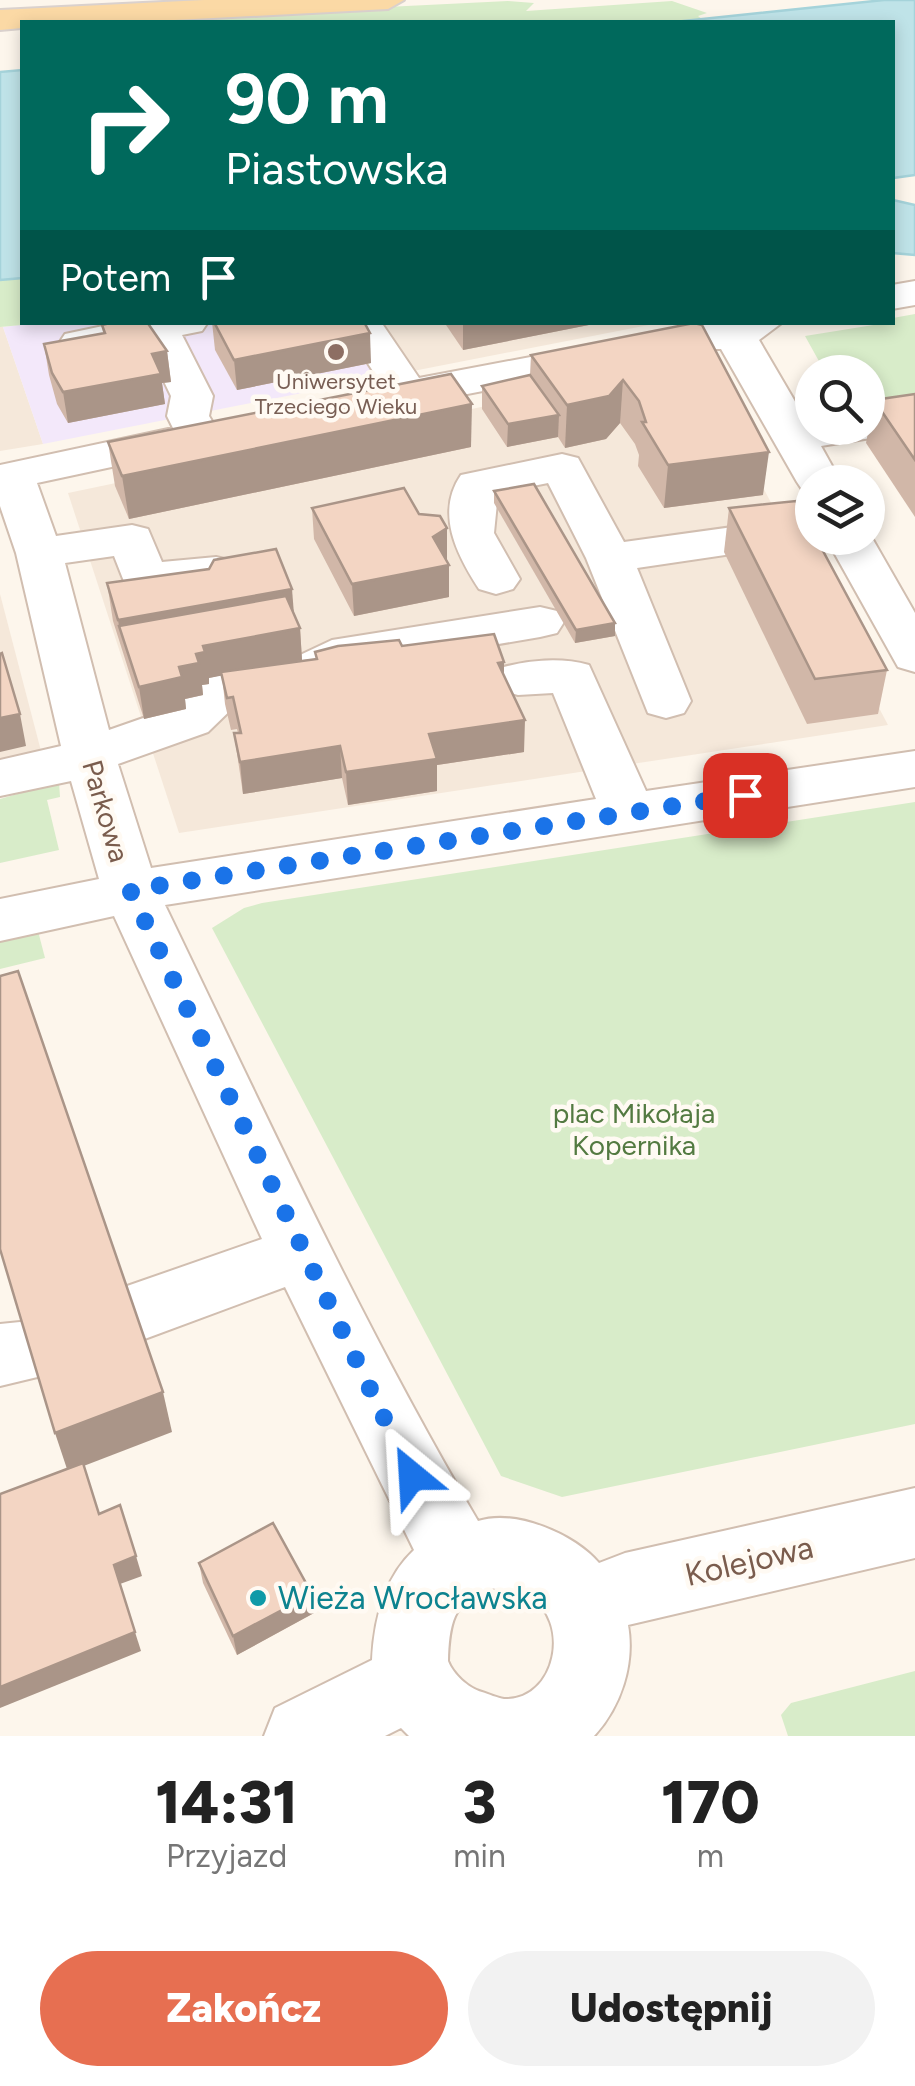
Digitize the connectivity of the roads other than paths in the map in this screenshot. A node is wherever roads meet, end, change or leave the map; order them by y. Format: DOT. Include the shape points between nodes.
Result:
graph roads {
  1 [pos="388,0"];
  2 [pos="0,20"];
  3 [pos="173,325"];
  4 [pos="363,325"];
  5 [pos="748,330"];
  6 [pos="66,345"];
  7 [pos="408,392"];
  8 [pos="352,404"];
  9 [pos="793,436"];
  10 [pos="809,465"];
  11 [pos="6,477"];
  12 [pos="795,532"];
  13 [pos="860,555"];
  14 [pos="609,558"];
  15 [pos="27,563"];
  16 [pos="252,568"];
  17 [pos="496,579"];
  18 [pos="540,622"];
  19 [pos="909,635"];
  20 [pos="518,679"];
  21 [pos="666,702"];
  22 [pos="89,754"];
  23 [pos="915,770"];
  24 [pos="0,778"];
  25 [pos="629,812"];
  26 [pos="130,890"];
  27 [pos="0,920"];
  28 [pos="302,1253"];
  29 [pos="131,1314"];
  30 [pos="915,1523"];
  31 [pos="460,1560"];
  32 [pos="585,1606"];
  33 [pos="414,1680"];
  34 [pos="520,1735"];
  35 [pos="303,1736"];
  1 -- 2 [label="main road"];
  3 -- 6 [label="street"];
  3 -- 11 [label="street" via="192,396 188,416 218,432"];
  4 -- 7 [label="street"];
  5 -- 7 [label="street"];
  5 -- 9 [label="street" via="745,350"];
  7 -- 8 [label="street"];
  9 -- 10 [label="street"];
  11 -- 15 [label="street, Parkowa"];
  12 -- 14 [label="street"];
  13 -- 19 [label="street"];
  14 -- 17 [label="street" via="562,467 477,484 472,533"];
  14 -- 21 [label="street"];
  15 -- 16 [label="street" via="132,539 144,579"];
  15 -- 22 [label="street, Parkowa"];
  18 -- 22 [label="street" via="332,656 312,669 226,685 190,720"];
  20 -- 25 [label="street" via="571,676"];
  22 -- 24 [label="street"];
  22 -- 26 [label="street, Parkowa"];
  23 -- 25 [label="street"];
  25 -- 26 [label="street"];
  26 -- 27 [label="street"];
  26 -- 28 [label="street, Parkowa"];
  28 -- 29 [label="street"];
  28 -- 31 [label="street, Parkowa"];
  30 -- 32 [label="street, Kolejowa" via="625,1590"];
  31 -- 32 [label="street" via="489,1552 519,1554 547,1565"];
  31 -- 33 [label="street" via="437,1575 409,1622"];
  32 -- 34 [label="street" via="594,1655 588,1680 575,1702"];
  33 -- 34 [label="street" via="451,1723 478,1734"];
  33 -- 35 [label="street"];
}
